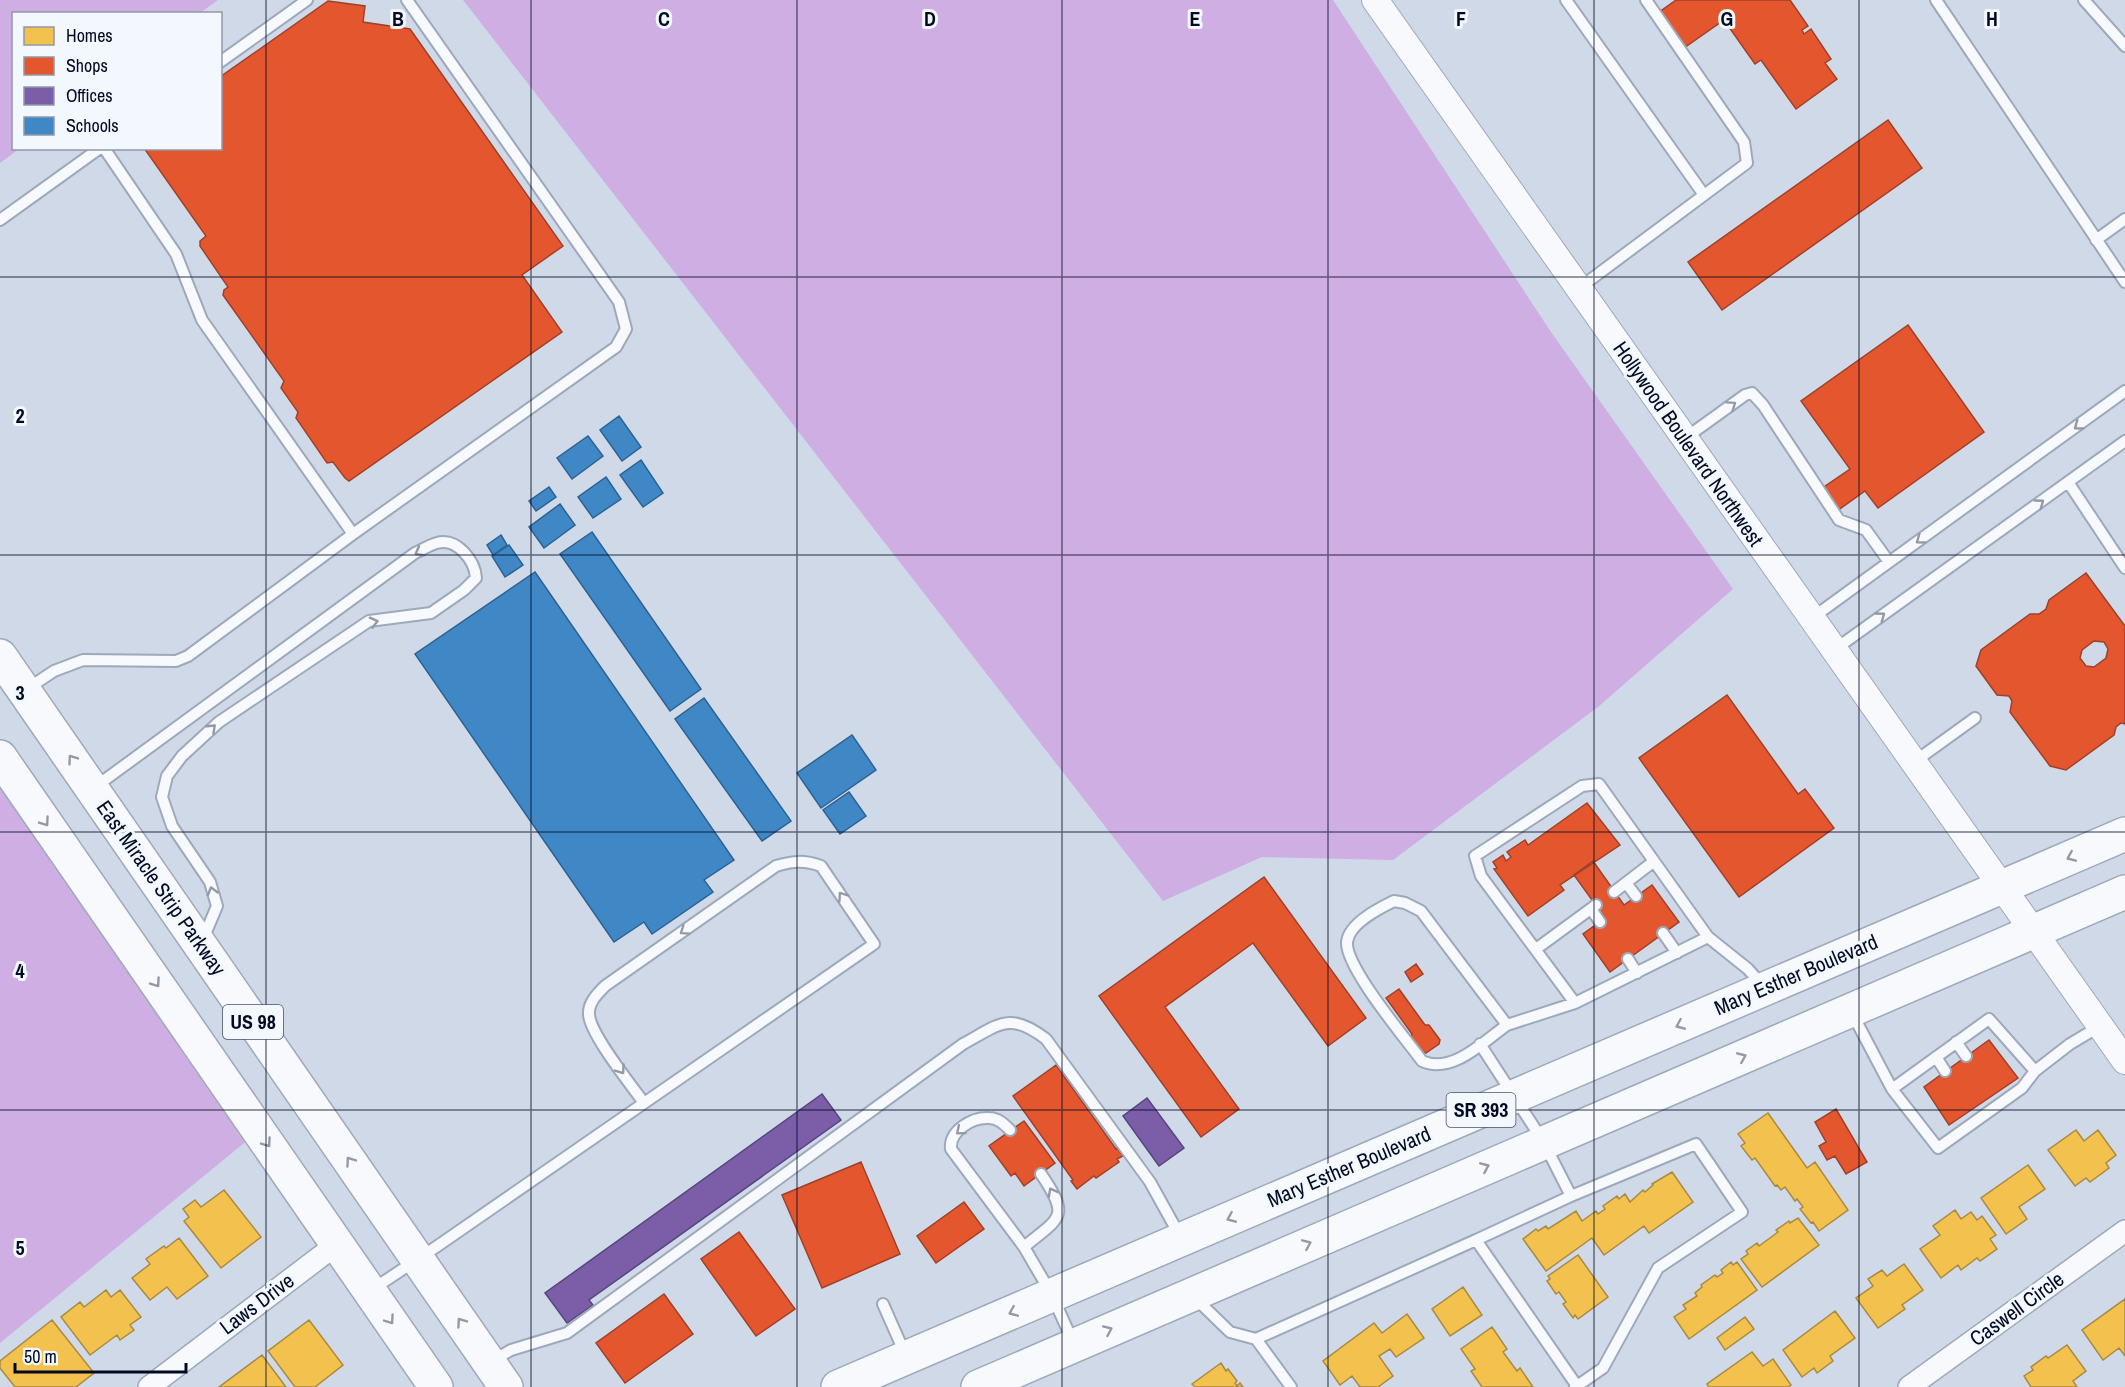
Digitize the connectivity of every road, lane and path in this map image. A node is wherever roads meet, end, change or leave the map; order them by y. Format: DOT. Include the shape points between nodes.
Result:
graph roads {
  1 [pos="307,0"];
  2 [pos="407,0"];
  3 [pos="1566,0"];
  4 [pos="1646,0"];
  5 [pos="1936,0"];
  6 [pos="2084,0"];
  7 [pos="1378,1"];
  8 [pos="2125,46"];
  9 [pos="222,61"];
  10 [pos="99,150"];
  11 [pos="103,150"];
  12 [pos="1704,195"];
  13 [pos="2125,219"];
  14 [pos="0,220"];
  15 [pos="2096,240"];
  16 [pos="2125,282"];
  17 [pos="1578,289"];
  18 [pos="2125,391"];
  19 [pos="1684,439"];
  20 [pos="2125,441"];
  21 [pos="2068,482"];
  22 [pos="354,534"];
  23 [pos="1889,562"];
  24 [pos="2125,568"];
  25 [pos="1811,618"];
  26 [pos="1834,650"];
  27 [pos="0,656"];
  28 [pos="24,691"];
  29 [pos="1975,718"];
  30 [pos="0,757"];
  31 [pos="1913,762"];
  32 [pos="92,789"];
  33 [pos="2125,834"];
  34 [pos="1653,862"];
  35 [pos="1626,883"];
  36 [pos="2001,887"];
  37 [pos="1614,892"];
  38 [pos="2125,892"];
  39 [pos="1636,896"];
  40 [pos="1600,922"];
  41 [pos="2034,932"];
  42 [pos="1663,933"];
  43 [pos="1708,937"];
  44 [pos="201,945"];
  45 [pos="1536,949"];
  46 [pos="1677,953"];
  47 [pos="1628,959"];
  48 [pos="1637,973"];
  49 [pos="1765,988"];
  50 [pos="1575,1004"];
  51 [pos="1852,1012"];
  52 [pos="1507,1026"];
  53 [pos="2100,1026"];
  54 [pos="1956,1042"];
  55 [pos="1480,1044"];
  56 [pos="1966,1056"];
  57 [pos="1936,1057"];
  58 [pos="2125,1061"];
  59 [pos="1945,1071"];
  60 [pos="2035,1071"];
  61 [pos="1892,1089"];
  62 [pos="1516,1096"];
  63 [pos="644,1103"];
  64 [pos="1010,1130"];
  65 [pos="1544,1141"];
  66 [pos="1041,1174"];
  67 [pos="1571,1196"];
  68 [pos="2125,1231"];
  69 [pos="1182,1239"];
  70 [pos="1476,1240"];
  71 [pos="337,1244"];
  72 [pos="1024,1247"];
  73 [pos="418,1259"];
  74 [pos="370,1291"];
  75 [pos="1191,1294"];
  76 [pos="1052,1295"];
  77 [pos="883,1304"];
  78 [pos="1256,1339"];
  79 [pos="1075,1345"];
  80 [pos="906,1358"];
  81 [pos="498,1375"];
  82 [pos="149,1387"];
  83 [pos="436,1387"];
  84 [pos="838,1387"];
  85 [pos="978,1387"];
  86 [pos="1291,1387"];
  87 [pos="1576,1387"];
  88 [pos="1909,1387"];
  1 -- 9 [label="lane"];
  2 -- 22 [label="lane" via="619,302 626,328 616,347"];
  3 -- 12 [label="lane"];
  4 -- 12 [label="lane" via="1744,142 1747,163"];
  5 -- 15 [label="lane"];
  6 -- 8 [label="lane"];
  7 -- 17 [label="street, Hollywood Boulevard Northwest"];
  10 -- 14 [label="lane"];
  11 -- 22 [label="lane" via="176,254 202,320"];
  12 -- 17 [label="lane"];
  13 -- 15 [label="lane"];
  15 -- 16 [label="lane"];
  17 -- 19 [label="street, Hollywood Boulevard Northwest"];
  18 -- 23 [label="lane, one-way"];
  19 -- 23 [label="lane, one-way" via="1752,393 1839,520 1866,530"];
  19 -- 25 [label="street, Hollywood Boulevard Northwest"];
  20 -- 21 [label="lane"];
  21 -- 24 [label="lane"];
  26 -- 21 [label="lane, one-way"];
  22 -- 28 [label="lane" via="188,656 176,661 83,660 54,671"];
  23 -- 25 [label="lane"];
  25 -- 26 [label="street, Hollywood Boulevard Northwest"];
  26 -- 31 [label="street, Hollywood Boulevard Northwest"];
  27 -- 28 [label="main road, East Miracle Strip Parkway / US 98"];
  32 -- 28 [label="main road, East Miracle Strip Parkway / US 98, one-way"];
  29 -- 31 [label="lane"];
  30 -- 71 [label="main road, US 98, one-way"];
  31 -- 36 [label="street, Hollywood Boulevard Northwest"];
  32 -- 44 [label="main road, East Miracle Strip Parkway / US 98"];
  44 -- 32 [label="lane, one-way" via="217,906 210,882 172,826 162,797 168,776 182,756 219,722 369,621 431,613 476,578 475,566 451,544 439,542 415,554"];
  33 -- 36 [label="main road, Mary Esther Boulevard / SR 393, one-way"];
  34 -- 35 [label="lane"];
  34 -- 43 [label="lane"];
  34 -- 45 [label="lane" via="1599,784 1582,786 1475,856 1481,876"];
  35 -- 37 [label="lane"];
  35 -- 39 [label="lane"];
  36 -- 41 [label="street, Hollywood Boulevard Northwest"];
  36 -- 49 [label="main road, Mary Esther Boulevard / SR 393"];
  38 -- 41 [label="main road, SR 393"];
  40 -- 45 [label="lane" via="1593,907"];
  41 -- 51 [label="main road, SR 393"];
  41 -- 53 [label="street, Hollywood Boulevard Northwest"];
  42 -- 46 [label="lane"];
  43 -- 46 [label="lane"];
  43 -- 49 [label="lane"];
  73 -- 44 [label="main road, East Miracle Strip Parkway / US 98, one-way"];
  45 -- 50 [label="lane"];
  46 -- 48 [label="lane"];
  47 -- 48 [label="lane"];
  48 -- 50 [label="lane"];
  49 -- 62 [label="main road, Mary Esther Boulevard / SR 393, one-way"];
  50 -- 52 [label="lane"];
  51 -- 61 [label="lane"];
  65 -- 51 [label="main road, SR 393, one-way"];
  52 -- 55 [label="lane"];
  52 -- 55 [label="lane" via="1421,911 1394,901 1352,929 1347,941 1358,974 1422,1061 1440,1064 1461,1059"];
  53 -- 58 [label="street, Hollywood Boulevard Northwest"];
  53 -- 60 [label="lane"];
  54 -- 56 [label="lane"];
  54 -- 57 [label="lane"];
  54 -- 60 [label="lane" via="1989,1018"];
  55 -- 62 [label="lane"];
  57 -- 59 [label="lane"];
  57 -- 61 [label="lane"];
  60 -- 61 [label="lane" via="2022,1089 1998,1098 1938,1148"];
  62 -- 65 [label="lane"];
  62 -- 69 [label="main road, Mary Esther Boulevard / SR 393, one-way"];
  63 -- 63 [label="lane, one-way" via="874,944 821,866 794,861 777,866 594,997 589,1014 595,1034"];
  63 -- 73 [label="lane"];
  64 -- 72 [label="lane, one-way" via="1002,1122 978,1119 954,1132 951,1149"];
  65 -- 67 [label="lane"];
  75 -- 65 [label="main road, SR 393, one-way"];
  72 -- 66 [label="lane, one-way" via="1059,1213 1055,1197"];
  67 -- 70 [label="lane"];
  67 -- 87 [label="lane" via="1696,1144 1742,1212 1658,1268 1603,1368"];
  68 -- 88 [label="street, Caswell Circle"];
  69 -- 76 [label="main road, Mary Esther Boulevard / SR 393"];
  69 -- 81 [label="lane" via="1150,1182 1046,1039 1013,1021 963,1044 567,1333 511,1350"];
  70 -- 78 [label="lane"];
  70 -- 87 [label="lane"];
  71 -- 74 [label="main road, US 98"];
  71 -- 82 [label="street, Laws Drive"];
  72 -- 76 [label="lane"];
  73 -- 74 [label="lane"];
  81 -- 73 [label="main road, East Miracle Strip Parkway / US 98, one-way"];
  74 -- 83 [label="main road, US 98, one-way"];
  75 -- 78 [label="lane" via="1230,1332"];
  79 -- 75 [label="main road, SR 393, one-way"];
  76 -- 79 [label="lane"];
  76 -- 80 [label="main road, Mary Esther Boulevard / SR 393, one-way"];
  77 -- 80 [label="lane"];
  78 -- 86 [label="lane"];
  79 -- 85 [label="main road, SR 393"];
  80 -- 84 [label="main road, Mary Esther Boulevard / SR 393"];
}
